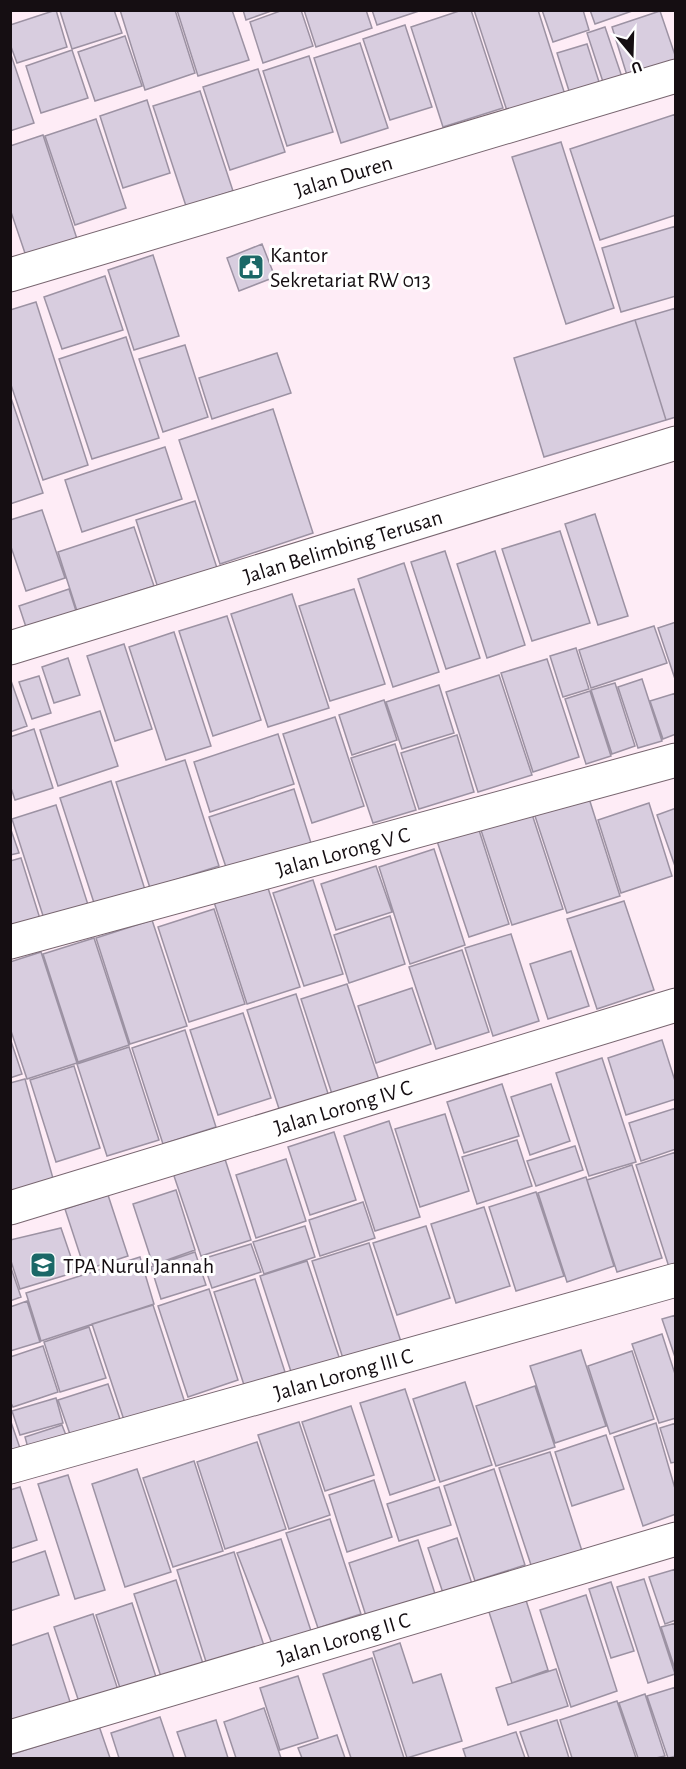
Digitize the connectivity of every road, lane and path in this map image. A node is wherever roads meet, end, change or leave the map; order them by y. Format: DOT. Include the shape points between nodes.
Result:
graph roads {
  1 [pos="675,76"];
  2 [pos="10,275"];
  3 [pos="675,443"];
  4 [pos="10,648"];
  5 [pos="675,760"];
  6 [pos="10,942"];
  7 [pos="675,1005"];
  8 [pos="10,1209"];
  9 [pos="675,1280"];
  10 [pos="10,1467"];
  11 [pos="675,1539"];
  12 [pos="10,1737"];
  1 -- 2 [label="street, Jalan Duren"];
  3 -- 4 [label="street, Jalan Belimbing Terusan"];
  5 -- 6 [label="street, Jalan Lorong V C"];
  7 -- 8 [label="street, Jalan Lorong IV C"];
  9 -- 10 [label="street, Jalan Lorong III C"];
  11 -- 12 [label="street, Jalan Lorong II C"];
}
